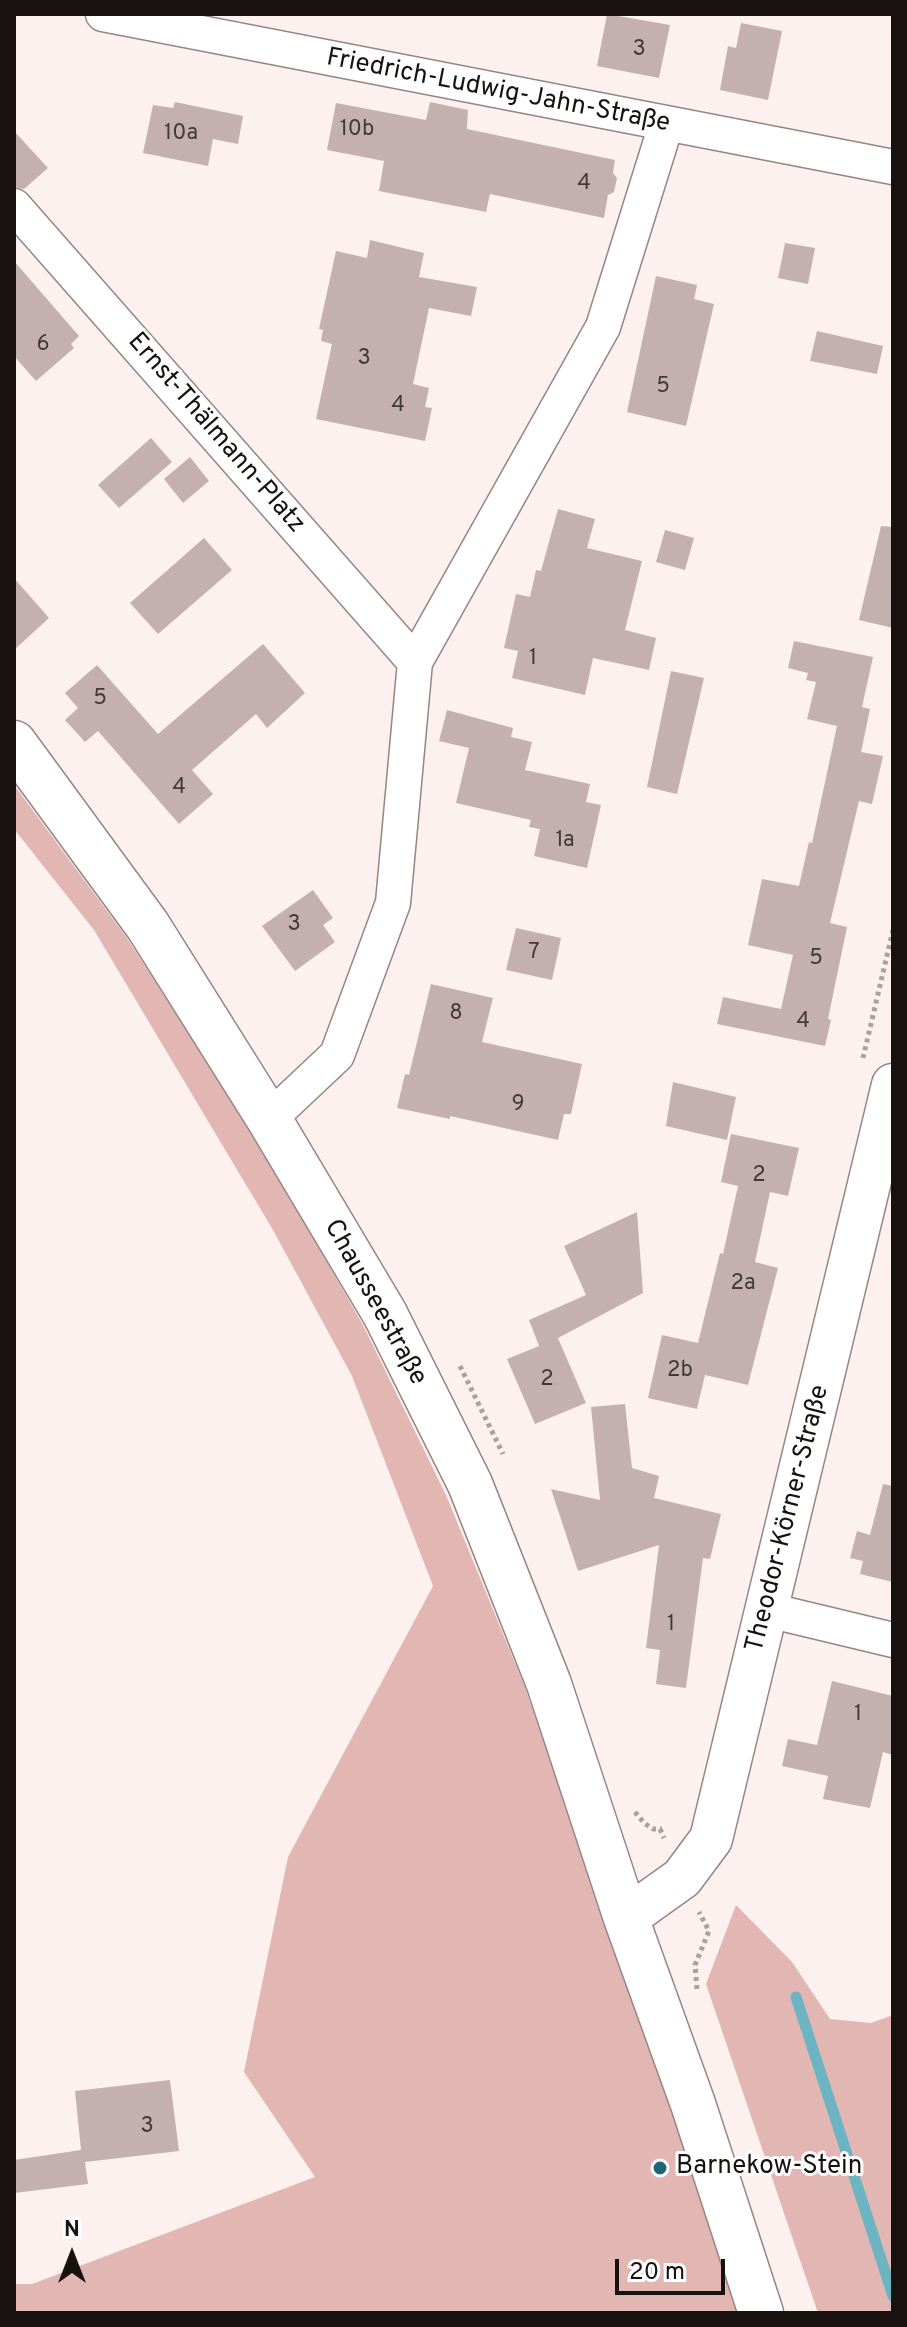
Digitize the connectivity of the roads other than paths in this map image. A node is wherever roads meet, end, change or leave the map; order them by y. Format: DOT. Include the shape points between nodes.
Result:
graph roads {
  1 [pos="103,14"];
  2 [pos="666,125"];
  3 [pos="893,167"];
  4 [pos="14,206"];
  5 [pos="415,662"];
  6 [pos="14,743"];
  7 [pos="893,1085"];
  8 [pos="269,1119"];
  9 [pos="768,1610"];
  10 [pos="893,1640"];
  11 [pos="626,1918"];
  12 [pos="761,2313"];
  1 -- 2 [label="street, Friedrich-Ludwig-Jahn-Straße"];
  2 -- 3 [label="street, Friedrich-Ludwig-Jahn-Straße"];
  2 -- 5 [label="street" via="603,327"];
  4 -- 5 [label="street, Ernst-Thälmann-Platz"];
  5 -- 8 [label="street" via="393,903 337,1055"];
  6 -- 8 [label="main road, Chausseestraße" via="148,926"];
  7 -- 9 [label="street, Theodor-Körner-Straße"];
  8 -- 11 [label="main road, Chausseestraße" via="385,1314 470,1484 549,1684"];
  9 -- 10 [label="street"];
  9 -- 11 [label="street, Theodor-Körner-Straße" via="711,1839 682,1878"];
  11 -- 12 [label="main road, Chausseestraße"];
}
